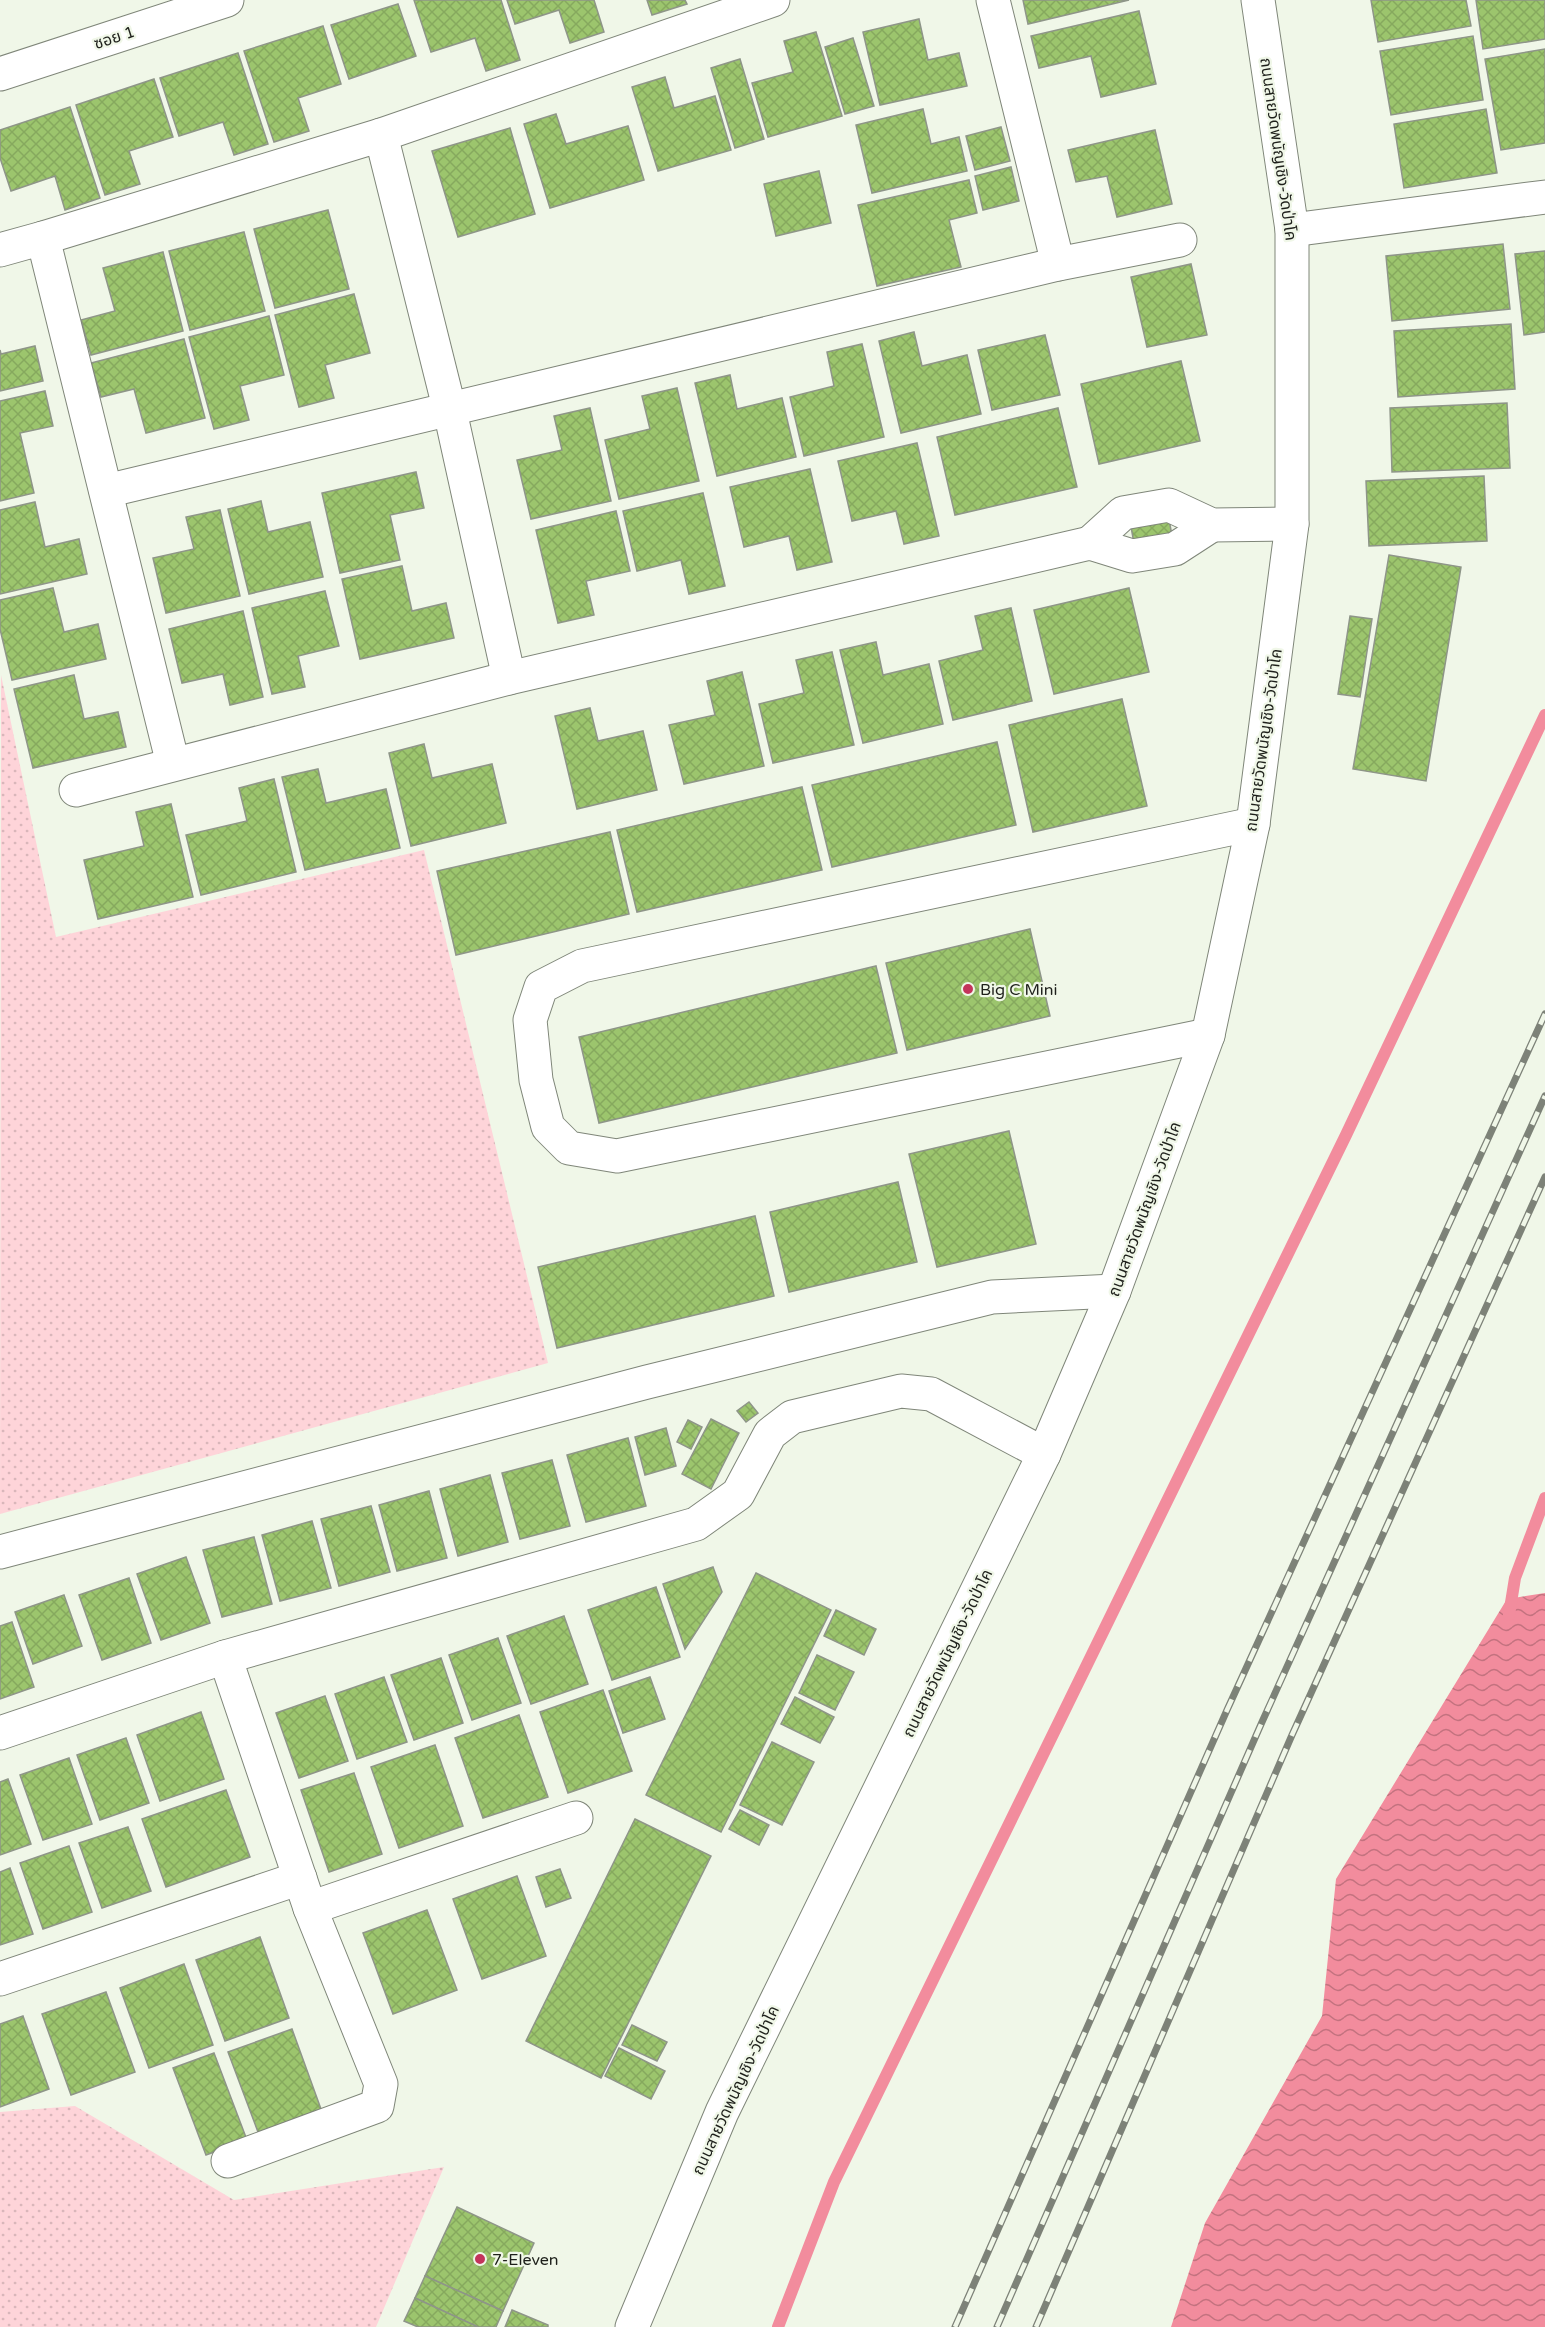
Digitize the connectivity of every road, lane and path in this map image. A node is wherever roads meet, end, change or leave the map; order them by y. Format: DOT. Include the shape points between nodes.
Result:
graph roads {
  1 [pos="227,0"];
  2 [pos="773,0"];
  3 [pos="993,0"];
  4 [pos="1258,0"];
  5 [pos="0,74"];
  6 [pos="381,135"];
  7 [pos="1545,197"];
  8 [pos="1292,230"];
  9 [pos="44,238"];
  10 [pos="1180,240"];
  11 [pos="0,250"];
  12 [pos="1058,264"];
  13 [pos="450,411"];
  14 [pos="106,491"];
  15 [pos="1292,524"];
  16 [pos="1212,525"];
  17 [pos="1090,543"];
  18 [pos="509,678"];
  19 [pos="172,764"];
  20 [pos="76,790"];
  21 [pos="1253,824"];
  22 [pos="1208,1035"];
  23 [pos="1114,1291"];
  24 [pos="1044,1454"];
  25 [pos="0,1552"];
  26 [pos="225,1657"];
  27 [pos="0,1733"];
  28 [pos="576,1818"];
  29 [pos="305,1893"];
  30 [pos="0,1979"];
  31 [pos="228,2161"];
  32 [pos="632,2327"];
  1 -- 5 [label="street, ซอย 1"];
  2 -- 6 [label="street"];
  3 -- 12 [label="street"];
  4 -- 8 [label="street, ถนนสายวัดพนัญเชิง-วัดป่าโค"];
  6 -- 9 [label="street"];
  6 -- 13 [label="street"];
  7 -- 8 [label="street"];
  8 -- 15 [label="street, ถนนสายวัดพนัญเชิง-วัดป่าโค"];
  9 -- 11 [label="street"];
  9 -- 14 [label="street"];
  10 -- 12 [label="street"];
  12 -- 13 [label="street"];
  13 -- 14 [label="street"];
  13 -- 18 [label="street"];
  14 -- 19 [label="street"];
  15 -- 16 [label="street"];
  15 -- 21 [label="street, ถนนสายวัดพนัญเชิง-วัดป่าโค"];
  16 -- 17 [label="street" via="1175,549 1132,556"];
  16 -- 17 [label="street" via="1170,505 1123,513"];
  17 -- 18 [label="street"];
  18 -- 19 [label="street"];
  19 -- 20 [label="street"];
  21 -- 22 [label="street, ถนนสายวัดพนัญเชิง-วัดป่าโค"];
  21 -- 22 [label="street" via="582,966 541,987 530,1020 536,1080 548,1127 569,1148 617,1156"];
  22 -- 23 [label="street, ถนนสายวัดพนัญเชิง-วัดป่าโค"];
  23 -- 24 [label="street, ถนนสายวัดพนัญเชิง-วัดป่าโค"];
  23 -- 25 [label="street" via="992,1296"];
  24 -- 26 [label="street" via="931,1394 901,1391 792,1417 770,1434 738,1494 696,1524"];
  24 -- 32 [label="street, ถนนสายวัดพนัญเชิง-วัดป่าโค" via="722,2112"];
  26 -- 27 [label="street"];
  26 -- 29 [label="street"];
  28 -- 29 [label="street"];
  29 -- 30 [label="street"];
  29 -- 31 [label="street" via="381,2084 377,2106"];
}
